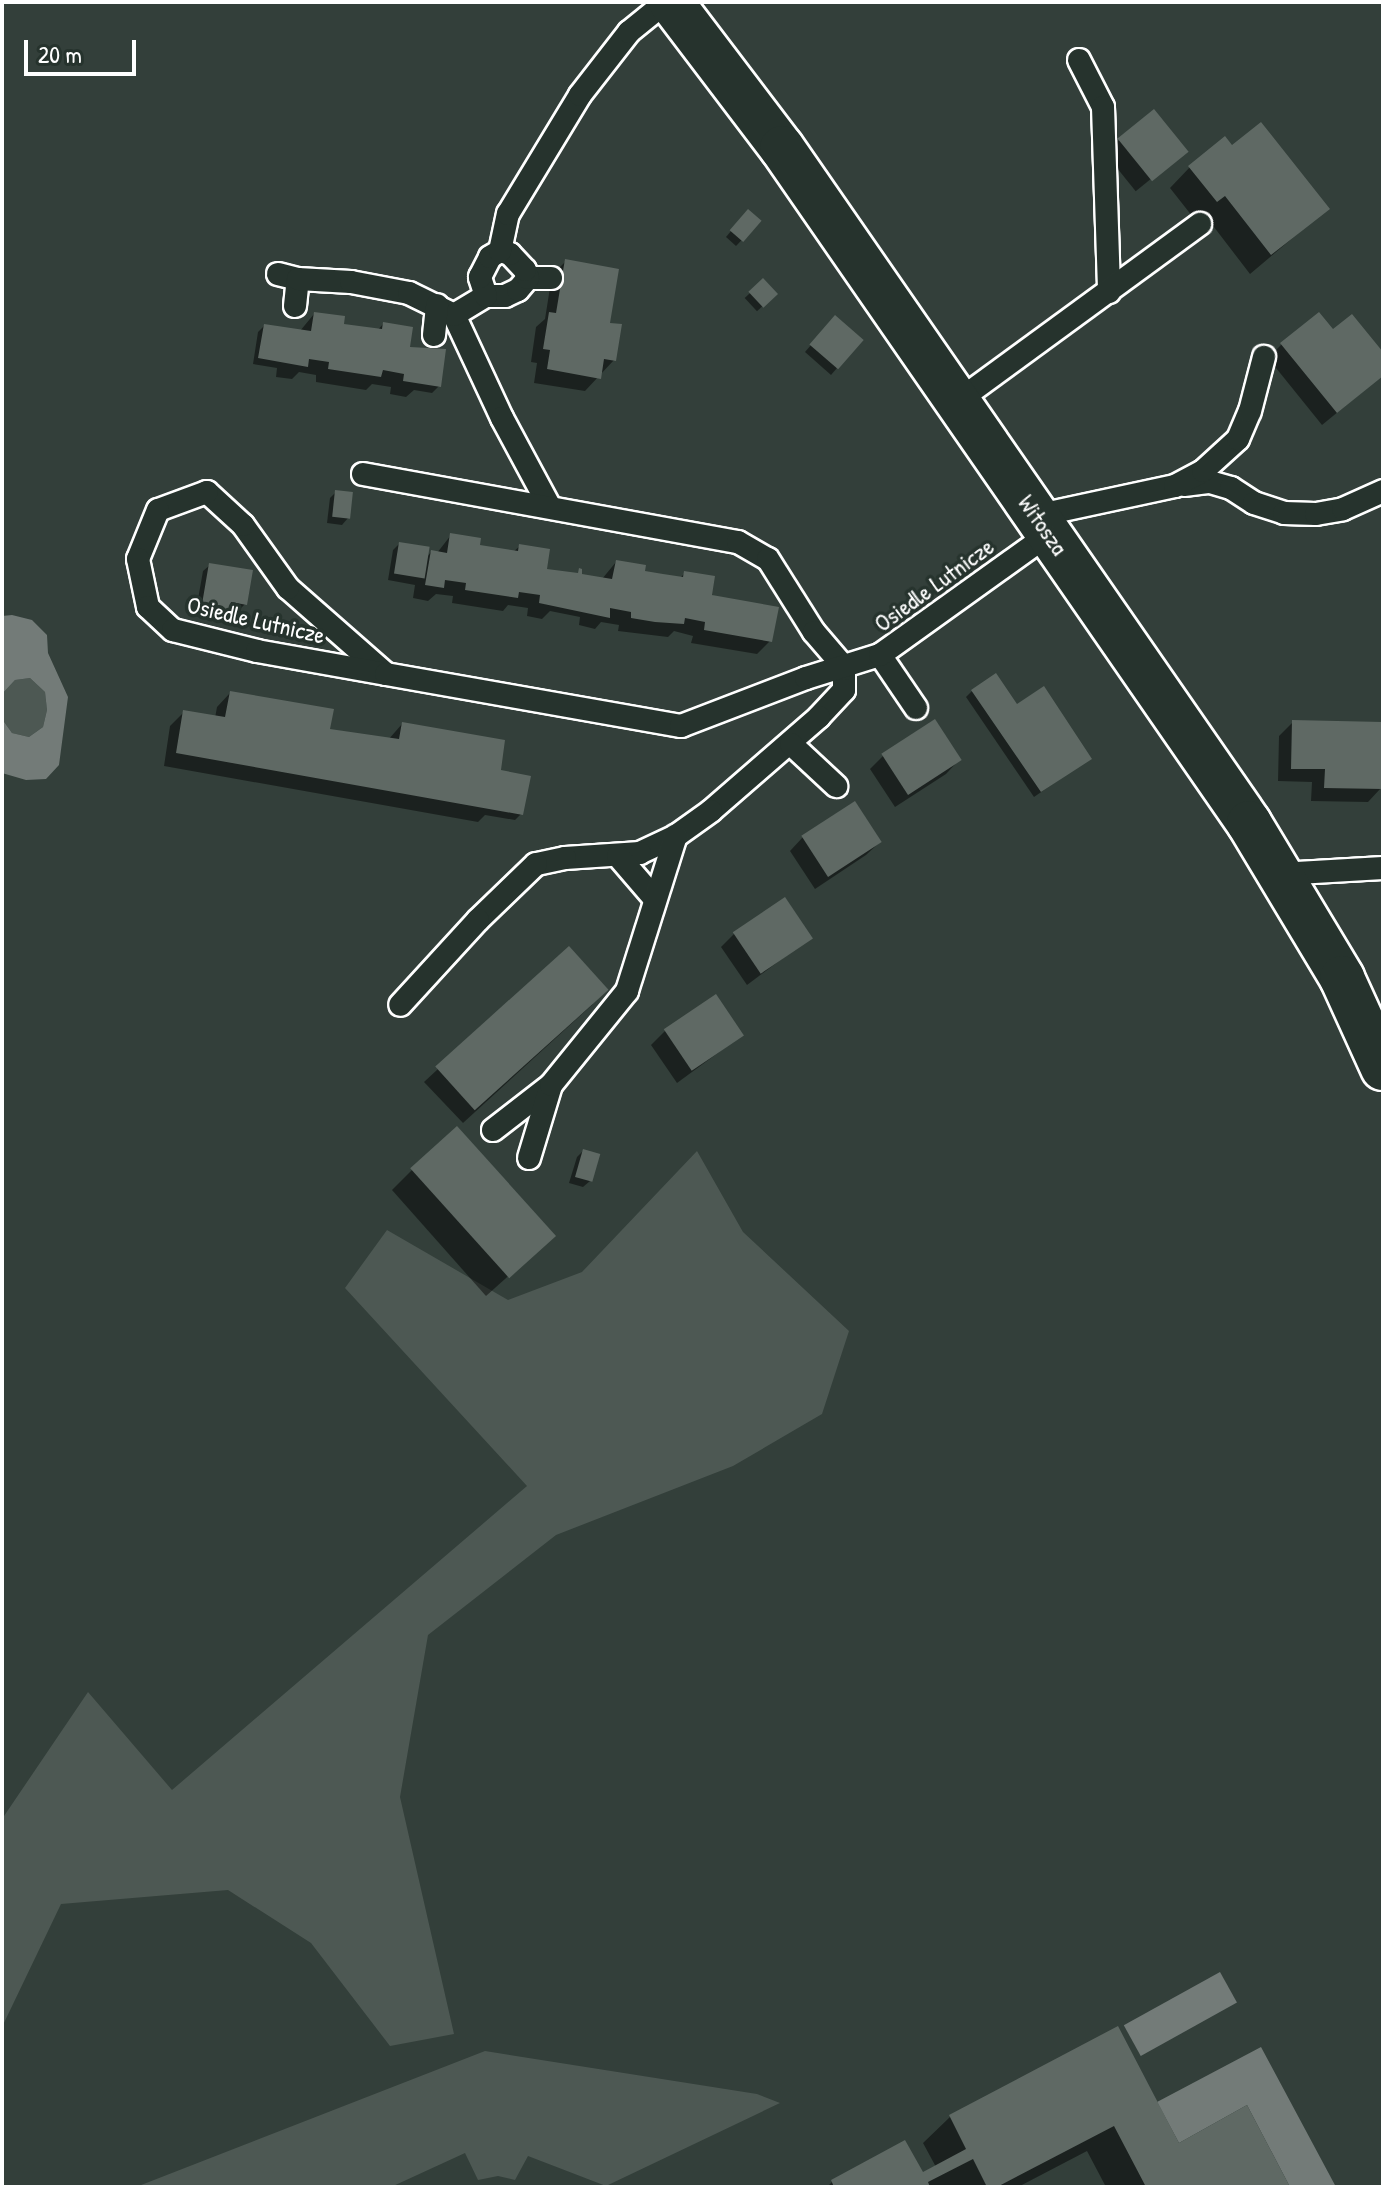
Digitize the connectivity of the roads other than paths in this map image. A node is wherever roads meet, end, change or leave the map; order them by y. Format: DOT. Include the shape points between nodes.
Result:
graph roads {
  1 [pos="668,2"];
  2 [pos="1079,60"];
  3 [pos="1200,224"];
  4 [pos="500,251"];
  5 [pos="528,278"];
  6 [pos="551,278"];
  7 [pos="1109,292"];
  8 [pos="486,296"];
  9 [pos="295,306"];
  10 [pos="446,310"];
  11 [pos="434,335"];
  12 [pos="1264,357"];
  13 [pos="958,401"];
  14 [pos="363,474"];
  15 [pos="1175,486"];
  16 [pos="1383,491"];
  17 [pos="550,507"];
  18 [pos="1042,525"];
  19 [pos="880,655"];
  20 [pos="844,667"];
  21 [pos="386,674"];
  22 [pos="916,708"];
  23 [pos="791,744"];
  24 [pos="836,786"];
  25 [pos="676,836"];
  26 [pos="618,856"];
  27 [pos="1383,868"];
  28 [pos="1280,874"];
  29 [pos="655,899"];
  30 [pos="400,1005"];
  31 [pos="1383,1068"];
  32 [pos="551,1085"];
  33 [pos="493,1130"];
  34 [pos="529,1158"];
  1 -- 4 [label="lane" via="629,32 580,95 508,214"];
  1 -- 13 [label="street, Witosza" via="782,148"];
  2 -- 7 [label="lane" via="1103,107"];
  3 -- 7 [label="lane"];
  4 -- 5 [label="lane" via="510,254"];
  4 -- 8 [label="lane" via="490,257 480,277"];
  5 -- 6 [label="lane"];
  5 -- 8 [label="lane" via="505,296"];
  7 -- 13 [label="lane"];
  8 -- 10 [label="lane"];
  9 -- 10 [label="lane" via="288,276 409,293"];
  10 -- 11 [label="lane"];
  10 -- 17 [label="lane"];
  12 -- 15 [label="lane" via="1238,439 1203,471"];
  13 -- 18 [label="street, Witosza"];
  14 -- 17 [label="lane"];
  15 -- 16 [label="lane" via="1210,482 1284,513 1316,514 1343,509"];
  15 -- 18 [label="lane"];
  17 -- 20 [label="lane" via="738,542 768,559 814,632"];
  18 -- 19 [label="lane, Osiedle Lutnicze"];
  18 -- 28 [label="street, Witosza"];
  19 -- 20 [label="lane, Osiedle Lutnicze"];
  19 -- 22 [label="lane"];
  20 -- 21 [label="lane, Osiedle Lutnicze" via="681,726"];
  20 -- 23 [label="lane" via="844,690"];
  21 -- 21 [label="lane, Osiedle Lutnicze" via="173,630 148,607 138,559 158,510 207,492 243,525 288,588"];
  23 -- 24 [label="lane"];
  23 -- 25 [label="lane"];
  25 -- 26 [label="lane" via="640,853"];
  25 -- 29 [label="lane"];
  26 -- 29 [label="lane"];
  26 -- 30 [label="lane" via="536,864"];
  27 -- 28 [label="lane"];
  28 -- 31 [label="street, Witosza" via="1342,978"];
  29 -- 32 [label="lane" via="627,991"];
  32 -- 33 [label="lane"];
  32 -- 34 [label="lane"];
}
